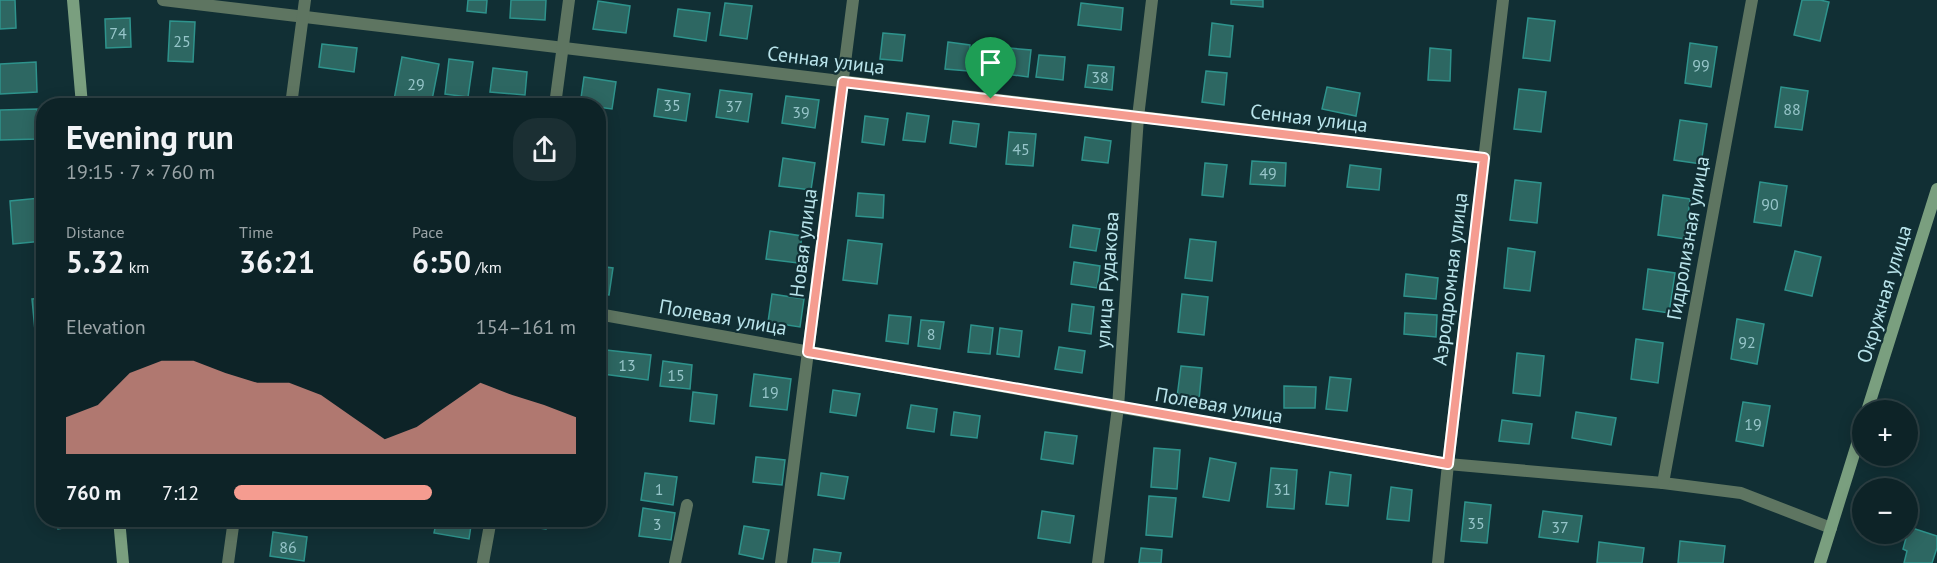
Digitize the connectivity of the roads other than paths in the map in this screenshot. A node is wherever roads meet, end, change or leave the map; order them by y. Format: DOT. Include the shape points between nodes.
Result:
graph roads {
  1 [pos="73,0"];
  2 [pos="163,0"];
  3 [pos="305,0"];
  4 [pos="569,0"];
  5 [pos="853,0"];
  6 [pos="1152,0"];
  7 [pos="1503,0"];
  8 [pos="1752,0"];
  9 [pos="304,18"];
  10 [pos="563,49"];
  11 [pos="843,82"];
  12 [pos="81,98"];
  13 [pos="292,98"];
  14 [pos="556,98"];
  15 [pos="1138,117"];
  16 [pos="1484,158"];
  17 [pos="1937,189"];
  18 [pos="606,315"];
  19 [pos="808,352"];
  20 [pos="1870,400"];
  21 [pos="1118,407"];
  22 [pos="1852,460"];
  23 [pos="1448,464"];
  24 [pos="1663,483"];
  25 [pos="687,505"];
  26 [pos="120,527"];
  27 [pos="233,527"];
  28 [pos="490,527"];
  29 [pos="1831,528"];
  30 [pos="123,563"];
  31 [pos="228,563"];
  32 [pos="483,563"];
  33 [pos="675,563"];
  34 [pos="781,563"];
  35 [pos="1098,563"];
  36 [pos="1438,563"];
  37 [pos="1820,563"];
  1 -- 12 [label="main road"];
  2 -- 9 [label="street, Сенная улица"];
  3 -- 9 [label="street"];
  4 -- 10 [label="street"];
  5 -- 11 [label="street, Новая улица"];
  6 -- 15 [label="street, улица Рудакова"];
  7 -- 16 [label="street, Аэродромная улица"];
  8 -- 24 [label="street, Гидролизная улица"];
  9 -- 10 [label="street, Сенная улица"];
  9 -- 13 [label="street"];
  10 -- 11 [label="street, Сенная улица"];
  10 -- 14 [label="street"];
  11 -- 15 [label="street, Сенная улица"];
  11 -- 19 [label="street, Новая улица"];
  15 -- 16 [label="street, Сенная улица"];
  15 -- 21 [label="street, улица Рудакова"];
  16 -- 23 [label="street, Аэродромная улица"];
  17 -- 20 [label="main road, Окружная улица"];
  18 -- 19 [label="street, Полевая улица"];
  19 -- 21 [label="street, Полевая улица"];
  19 -- 34 [label="street, Новая улица"];
  21 -- 23 [label="street, Полевая улица"];
  21 -- 35 [label="street, улица Рудакова"];
  22 -- 29 [label="main road"];
  23 -- 24 [label="street, Полевая улица"];
  23 -- 36 [label="street, Аэродромная улица"];
  24 -- 29 [label="street, Полевая улица" via="1741,493"];
  25 -- 33 [label="street"];
  26 -- 30 [label="main road"];
  27 -- 31 [label="street"];
  28 -- 32 [label="street"];
  29 -- 37 [label="main road"];
}
